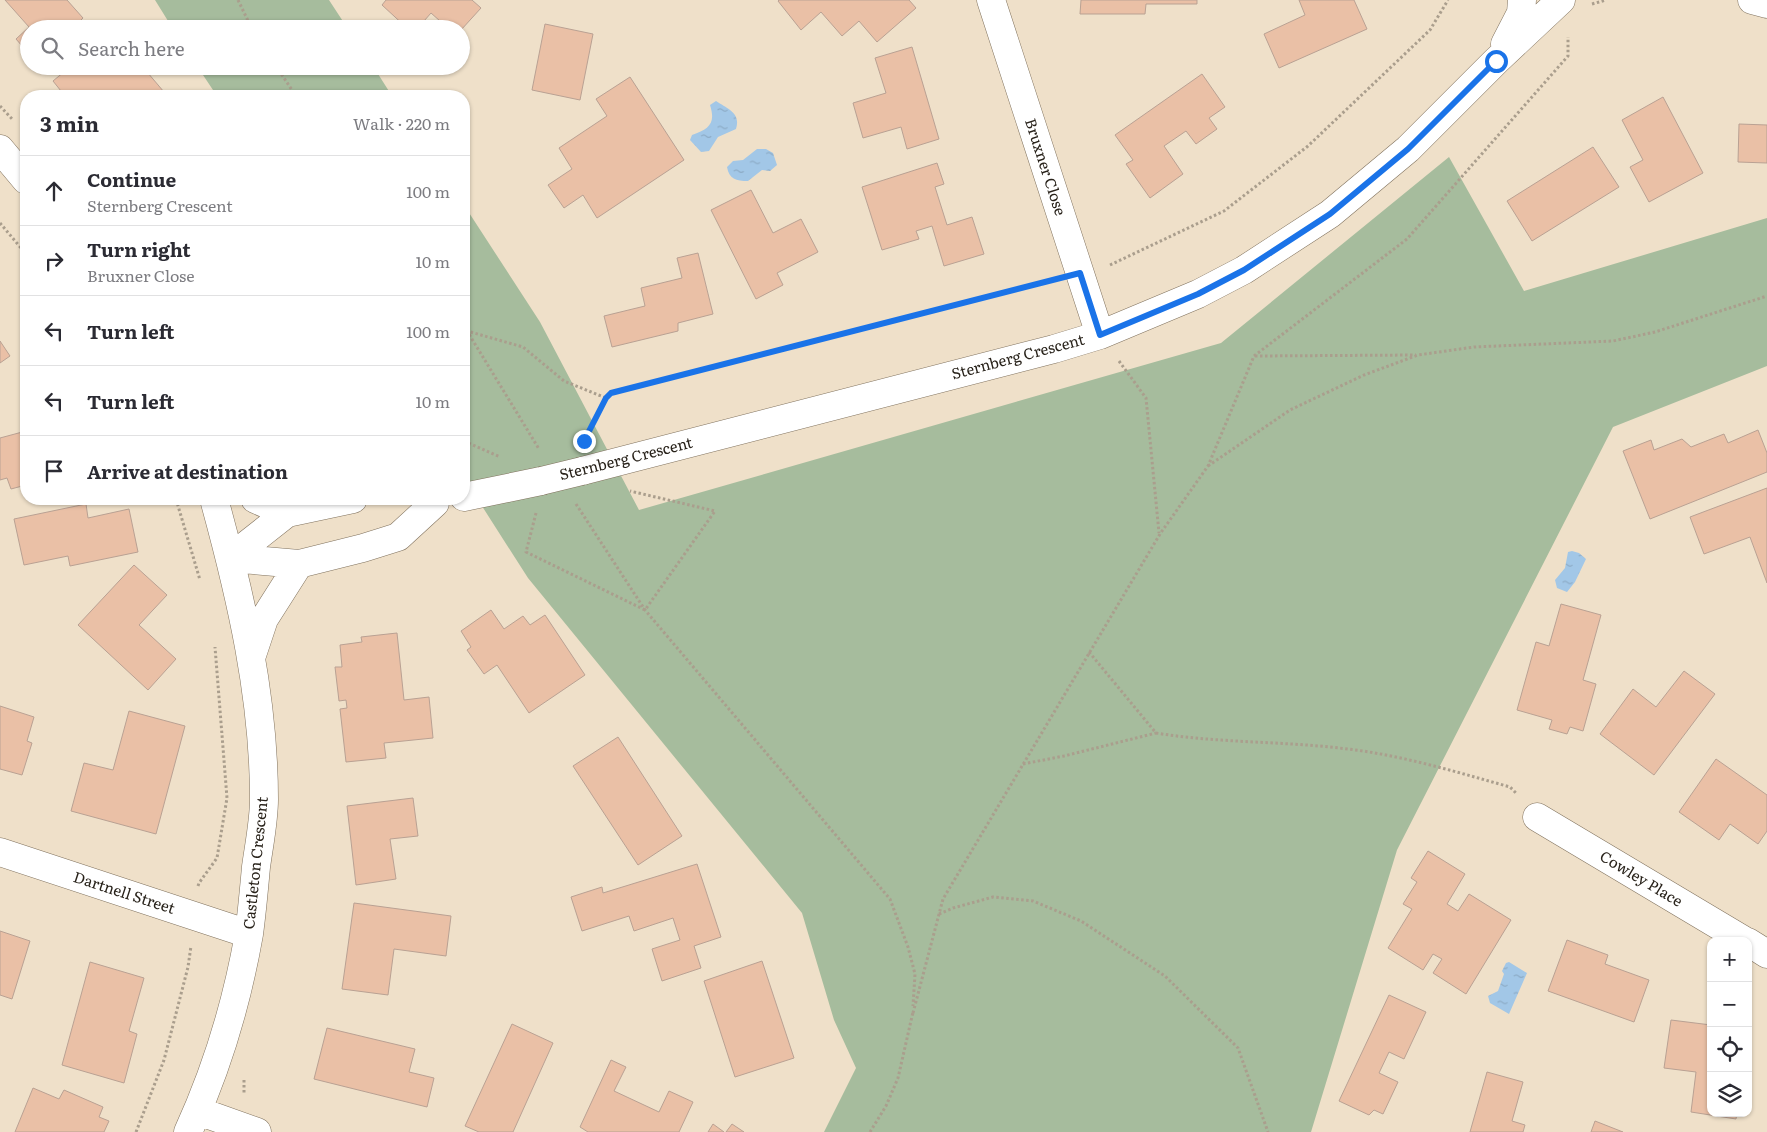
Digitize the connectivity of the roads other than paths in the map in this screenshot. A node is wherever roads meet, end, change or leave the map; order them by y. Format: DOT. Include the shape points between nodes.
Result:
graph roads {
  1 [pos="991,0"];
  2 [pos="1522,0"];
  3 [pos="1562,0"];
  4 [pos="1752,0"];
  5 [pos="1767,4"];
  6 [pos="1496,61"];
  7 [pos="0,149"];
  8 [pos="20,173"];
  9 [pos="1100,335"];
  10 [pos="470,496"];
  11 [pos="216,505"];
  12 [pos="269,505"];
  13 [pos="325,505"];
  14 [pos="431,505"];
  15 [pos="287,513"];
  16 [pos="230,558"];
  17 [pos="299,564"];
  18 [pos="252,656"];
  19 [pos="1537,817"];
  20 [pos="0,852"];
  21 [pos="249,934"];
  22 [pos="1739,937"];
  23 [pos="1752,945"];
  24 [pos="1767,954"];
  25 [pos="193,1122"];
  26 [pos="257,1132"];
  1 -- 9 [label="street, Bruxner Close"];
  2 -- 6 [label="street, Sternberg Crescent" via="1521,13"];
  3 -- 6 [label="street, Sternberg Crescent"];
  4 -- 5 [label="street"];
  6 -- 9 [label="street, Sternberg Crescent" via="1408,149 1330,214 1244,270 1198,294"];
  7 -- 8 [label="street"];
  9 -- 10 [label="street, Sternberg Crescent, bridge" via="582,471"];
  11 -- 16 [label="street, Castleton Crescent"];
  12 -- 15 [label="street"];
  13 -- 15 [label="street"];
  14 -- 17 [label="street" via="398,537"];
  15 -- 16 [label="street"];
  16 -- 17 [label="street"];
  16 -- 18 [label="street, Castleton Crescent"];
  17 -- 18 [label="street" via="264,619"];
  18 -- 21 [label="street, Castleton Crescent" via="264,800"];
  19 -- 22 [label="street, Cowley Place"];
  20 -- 21 [label="street, Dartnell Street"];
  21 -- 25 [label="street, Castleton Crescent" via="229,1024"];
  23 -- 24 [label="street, Cowley Place"];
  25 -- 26 [label="street"];
}
